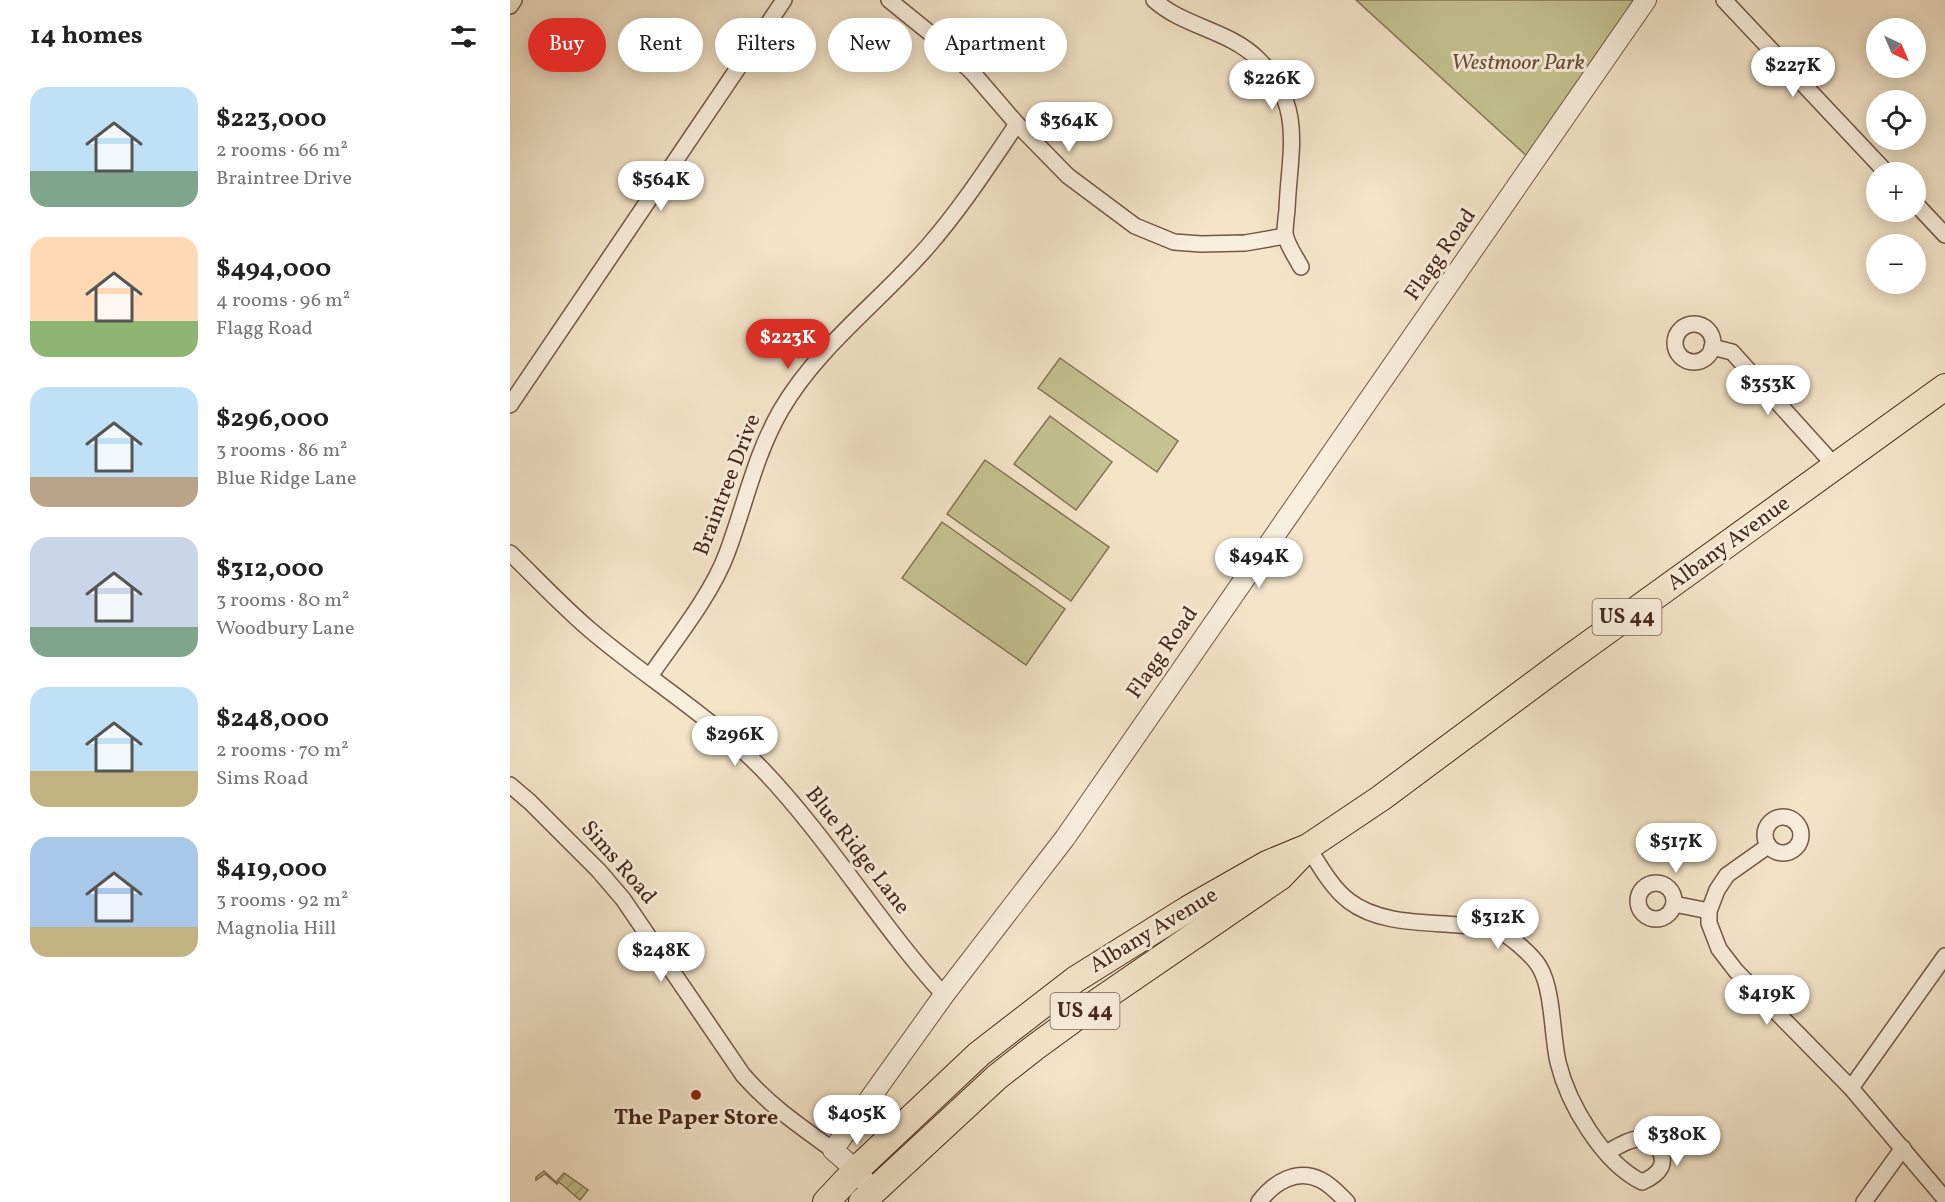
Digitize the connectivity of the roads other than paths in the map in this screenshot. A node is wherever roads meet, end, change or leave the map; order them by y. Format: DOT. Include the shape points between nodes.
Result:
graph roads {
  1 [pos="514,0"];
  2 [pos="784,0"];
  3 [pos="889,0"];
  4 [pos="1154,0"];
  5 [pos="1646,0"];
  6 [pos="1724,0"];
  7 [pos="510,6"];
  8 [pos="1017,124"];
  9 [pos="1877,162"];
  10 [pos="1926,215"];
  11 [pos="1945,235"];
  12 [pos="1285,236"];
  13 [pos="1301,267"];
  14 [pos="1712,347"];
  15 [pos="1945,387"];
  16 [pos="510,405"];
  17 [pos="1836,467"];
  18 [pos="510,553"];
  19 [pos="650,676"];
  20 [pos="510,785"];
  21 [pos="1768,846"];
  22 [pos="1308,847"];
  23 [pos="1674,904"];
  24 [pos="1709,911"];
  25 [pos="1945,956"];
  26 [pos="945,995"];
  27 [pos="1851,1088"];
  28 [pos="1903,1148"];
  29 [pos="833,1150"];
  30 [pos="1606,1153"];
  31 [pos="856,1170"];
  32 [pos="867,1196"];
  33 [pos="1945,1199"];
  34 [pos="826,1202"];
  35 [pos="1259,1202"];
  36 [pos="1347,1202"];
  37 [pos="1864,1202"];
  1 -- 7 [label="street"];
  2 -- 16 [label="street"];
  3 -- 8 [label="street" via="973,73"];
  4 -- 12 [label="street" via="1182,18 1242,45 1258,59 1281,91 1293,130"];
  5 -- 26 [label="street, Flagg Road" via="1065,838"];
  6 -- 9 [label="street"];
  8 -- 12 [label="street" via="1094,198 1135,226 1161,238 1201,244 1245,243"];
  8 -- 19 [label="street, Braintree Drive" via="929,246 811,367 782,410 761,451 726,556 705,596"];
  10 -- 11 [label="street"];
  12 -- 13 [label="street"];
  14 -- 17 [label="street" via="1732,352"];
  15 -- 17 [label="highway, Albany Avenue / US 44"];
  17 -- 22 [label="highway, Albany Avenue / US 44"];
  18 -- 19 [label="street, Blue Ridge Lane" via="589,629"];
  19 -- 26 [label="street, Blue Ridge Lane" via="761,769 819,834 918,967"];
  20 -- 29 [label="street, Sims Road" via="623,899 743,1075 786,1116"];
  21 -- 24 [label="street" via="1727,876"];
  22 -- 30 [label="street" via="1342,895 1370,913 1397,920 1495,928 1520,945 1540,968 1558,1063 1575,1108"];
  22 -- 31 [label="highway, Albany Avenue / US 44" via="1188,909 1076,979 979,1054"];
  22 -- 32 [label="highway, Albany Avenue / US 44" via="1280,877 1093,1005 997,1077"];
  23 -- 24 [label="street"];
  24 -- 27 [label="street" via="1712,934 1726,960"];
  25 -- 27 [label="street"];
  26 -- 29 [label="street, Flagg Road"];
  27 -- 28 [label="street"];
  28 -- 33 [label="street"];
  28 -- 37 [label="street"];
  29 -- 31 [label="street, Sims Road"];
  31 -- 32 [label="street, Sims Road"];
  31 -- 34 [label="highway, Albany Avenue / US 44"];
  35 -- 36 [label="street" via="1280,1181 1301,1176 1322,1180"];
}
